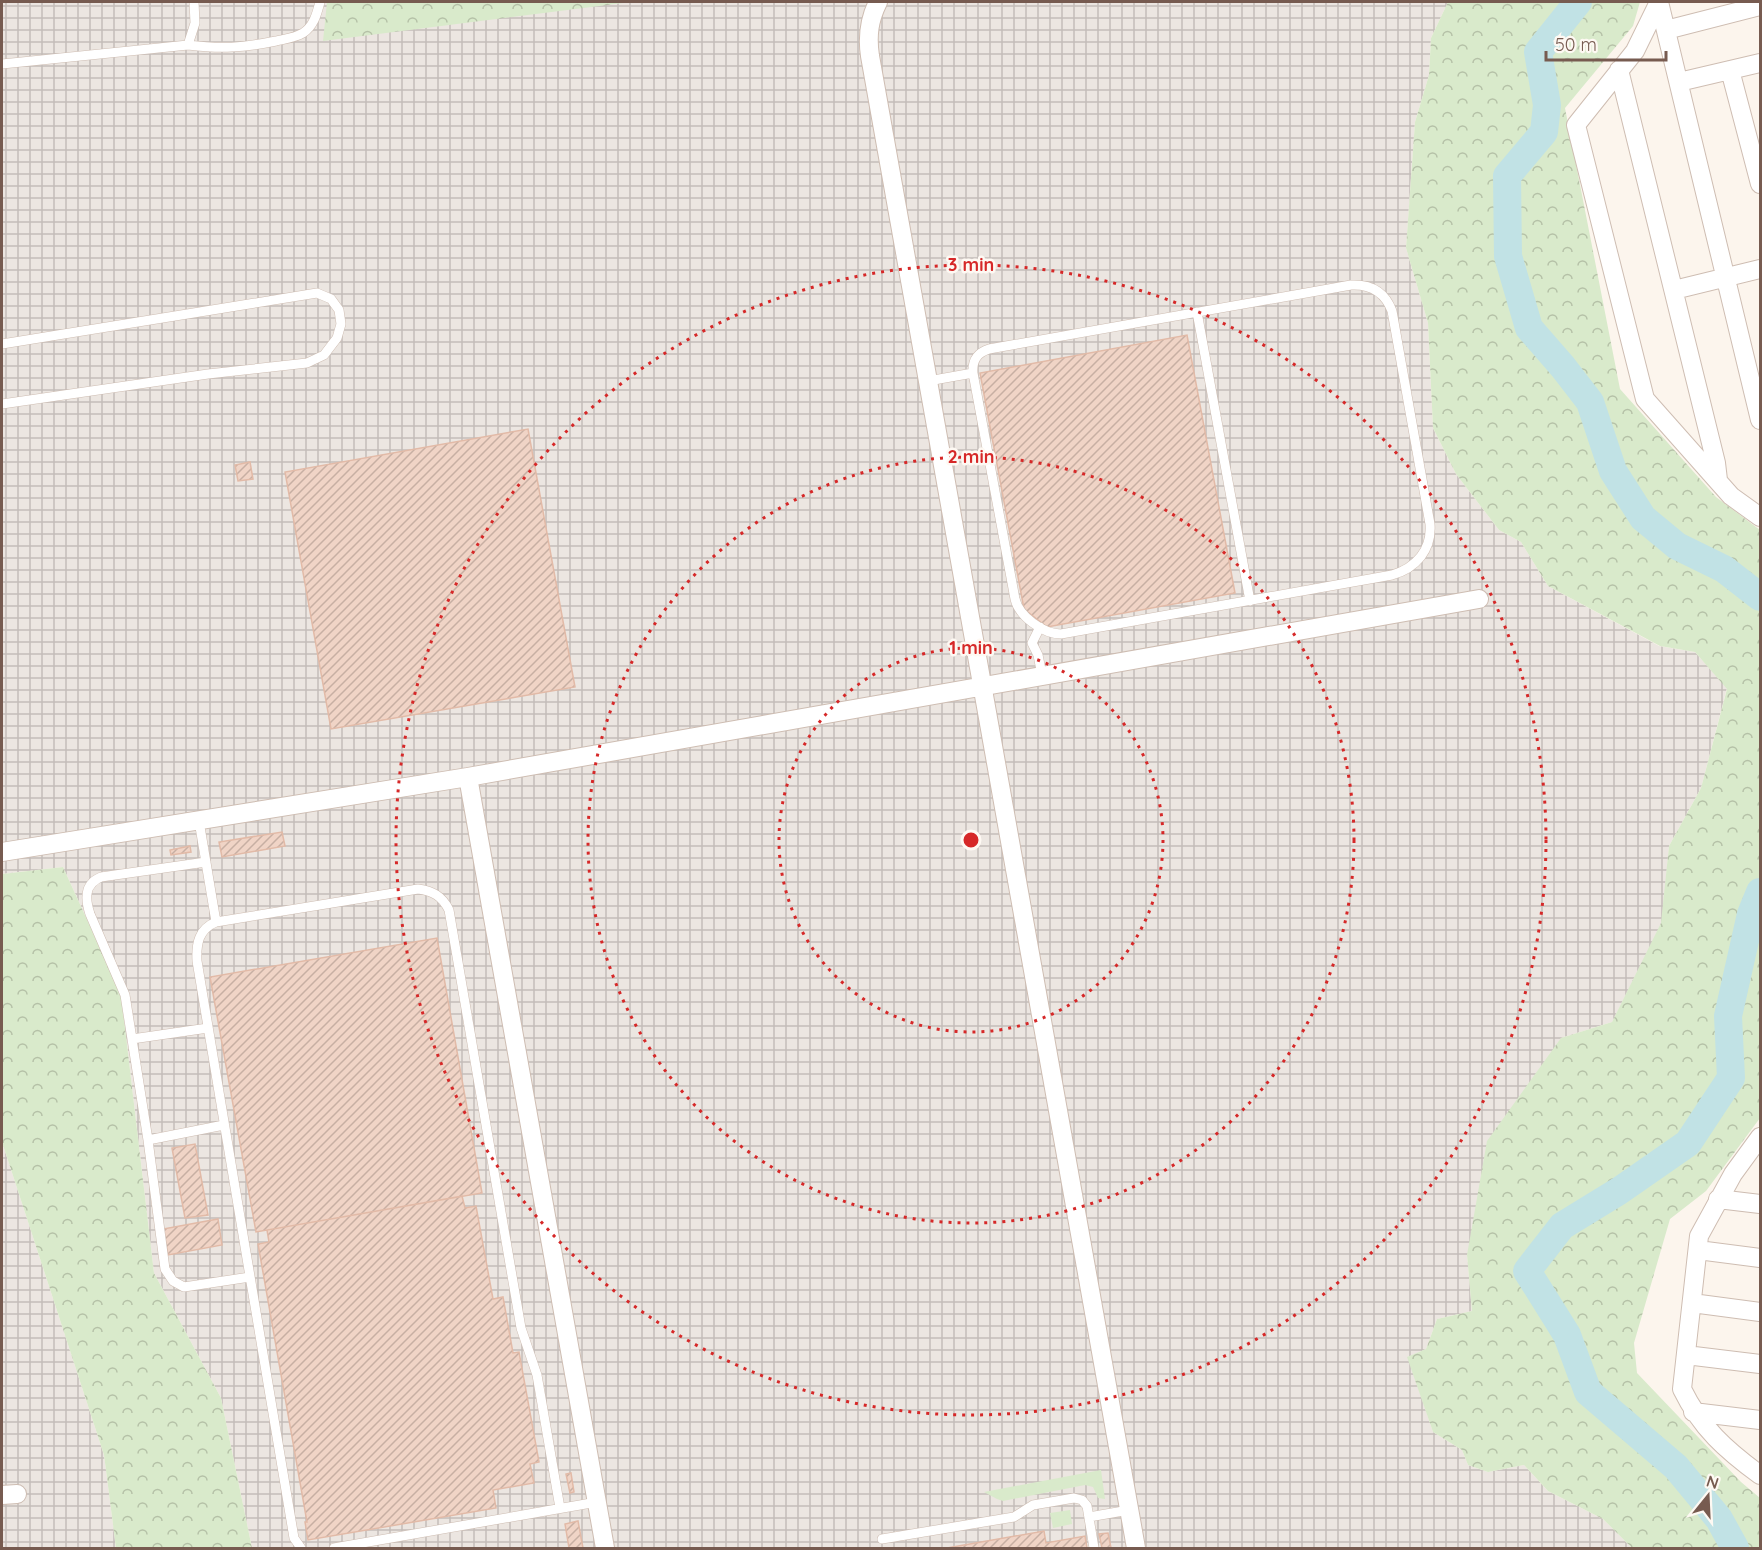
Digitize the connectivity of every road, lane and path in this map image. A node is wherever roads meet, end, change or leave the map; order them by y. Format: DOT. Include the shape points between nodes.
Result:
graph roads {
  1 [pos="194,2"];
  2 [pos="320,2"];
  3 [pos="878,2"];
  4 [pos="1659,2"];
  5 [pos="1761,6"];
  6 [pos="1666,30"];
  7 [pos="188,45"];
  8 [pos="1761,63"];
  9 [pos="2,64"];
  10 [pos="1619,70"];
  11 [pos="1730,70"];
  12 [pos="1679,82"];
  13 [pos="1761,184"];
  14 [pos="1761,269"];
  15 [pos="1726,277"];
  16 [pos="1674,290"];
  17 [pos="1197,312"];
  18 [pos="2,344"];
  19 [pos="973,373"];
  20 [pos="928,381"];
  21 [pos="2,404"];
  22 [pos="1761,420"];
  23 [pos="1718,480"];
  24 [pos="1761,517"];
  25 [pos="1479,599"];
  26 [pos="1250,601"];
  27 [pos="1040,627"];
  28 [pos="1042,675"];
  29 [pos="982,685"];
  30 [pos="468,777"];
  31 [pos="199,821"];
  32 [pos="2,852"];
  33 [pos="206,861"];
  34 [pos="216,922"];
  35 [pos="208,1028"];
  36 [pos="132,1039"];
  37 [pos="224,1125"];
  38 [pos="148,1140"];
  39 [pos="1758,1144"];
  40 [pos="1718,1199"];
  41 [pos="1761,1204"];
  42 [pos="1698,1250"];
  43 [pos="1761,1258"];
  44 [pos="250,1277"];
  45 [pos="1692,1303"];
  46 [pos="1761,1312"];
  47 [pos="1686,1355"];
  48 [pos="1761,1364"];
  49 [pos="1693,1412"];
  50 [pos="1761,1420"];
  51 [pos="1761,1475"];
  52 [pos="597,1502"];
  53 [pos="560,1508"];
  54 [pos="1129,1510"];
  55 [pos="1089,1517"];
  56 [pos="882,1539"];
  57 [pos="301,1548"];
  58 [pos="334,1548"];
  59 [pos="606,1548"];
  60 [pos="1094,1548"];
  61 [pos="1136,1548"];
  1 -- 7 [label="lane" via="195,23"];
  2 -- 7 [label="lane" via="315,21 296,36 245,47"];
  3 -- 20 [label="street" via="869,29 870,56"];
  4 -- 6 [label="street"];
  4 -- 10 [label="street" via="1635,51"];
  5 -- 6 [label="street"];
  6 -- 12 [label="street"];
  7 -- 9 [label="lane"];
  8 -- 11 [label="street"];
  10 -- 16 [label="street"];
  10 -- 23 [label="street" via="1576,125 1645,399"];
  11 -- 12 [label="street"];
  11 -- 13 [label="street"];
  12 -- 15 [label="street"];
  14 -- 15 [label="street"];
  15 -- 16 [label="street"];
  15 -- 22 [label="street"];
  16 -- 23 [label="street"];
  17 -- 19 [label="lane" via="989,349 976,357"];
  17 -- 26 [label="lane"];
  17 -- 26 [label="lane" via="1358,285 1379,291 1392,311 1430,524 1426,549 1413,566 1392,575"];
  18 -- 21 [label="lane" via="317,293 331,299 339,310 341,324 337,338 324,355 307,363"];
  19 -- 20 [label="lane"];
  19 -- 27 [label="lane" via="1015,599 1020,610"];
  20 -- 29 [label="street"];
  23 -- 24 [label="street"];
  25 -- 28 [label="street"];
  26 -- 27 [label="lane" via="1061,634"];
  27 -- 28 [label="lane" via="1032,643"];
  28 -- 29 [label="street"];
  29 -- 30 [label="street"];
  29 -- 54 [label="street"];
  30 -- 31 [label="street"];
  30 -- 52 [label="street"];
  31 -- 32 [label="street"];
  31 -- 33 [label="lane"];
  33 -- 34 [label="lane"];
  33 -- 36 [label="lane" via="101,877 88,888 88,908 122,986"];
  34 -- 35 [label="lane" via="203,930 196,950"];
  34 -- 53 [label="lane" via="418,890 437,894 445,902 521,1328 537,1375"];
  35 -- 36 [label="lane"];
  35 -- 37 [label="lane"];
  36 -- 38 [label="lane"];
  37 -- 38 [label="lane"];
  37 -- 44 [label="lane"];
  38 -- 44 [label="lane" via="164,1266 173,1281 184,1287"];
  39 -- 40 [label="street"];
  40 -- 41 [label="street"];
  40 -- 42 [label="street" via="1700,1236"];
  42 -- 43 [label="street"];
  42 -- 45 [label="street"];
  44 -- 57 [label="lane" via="294,1538"];
  45 -- 46 [label="street"];
  45 -- 47 [label="street"];
  47 -- 48 [label="street"];
  47 -- 49 [label="street" via="1682,1389"];
  49 -- 50 [label="street"];
  49 -- 51 [label="street" via="1729,1451"];
  52 -- 53 [label="lane"];
  52 -- 59 [label="street"];
  53 -- 58 [label="lane"];
  54 -- 55 [label="lane"];
  54 -- 61 [label="street"];
  55 -- 56 [label="lane" via="1085,1503 1074,1498 1033,1505 1014,1517"];
  55 -- 60 [label="lane"];
}
